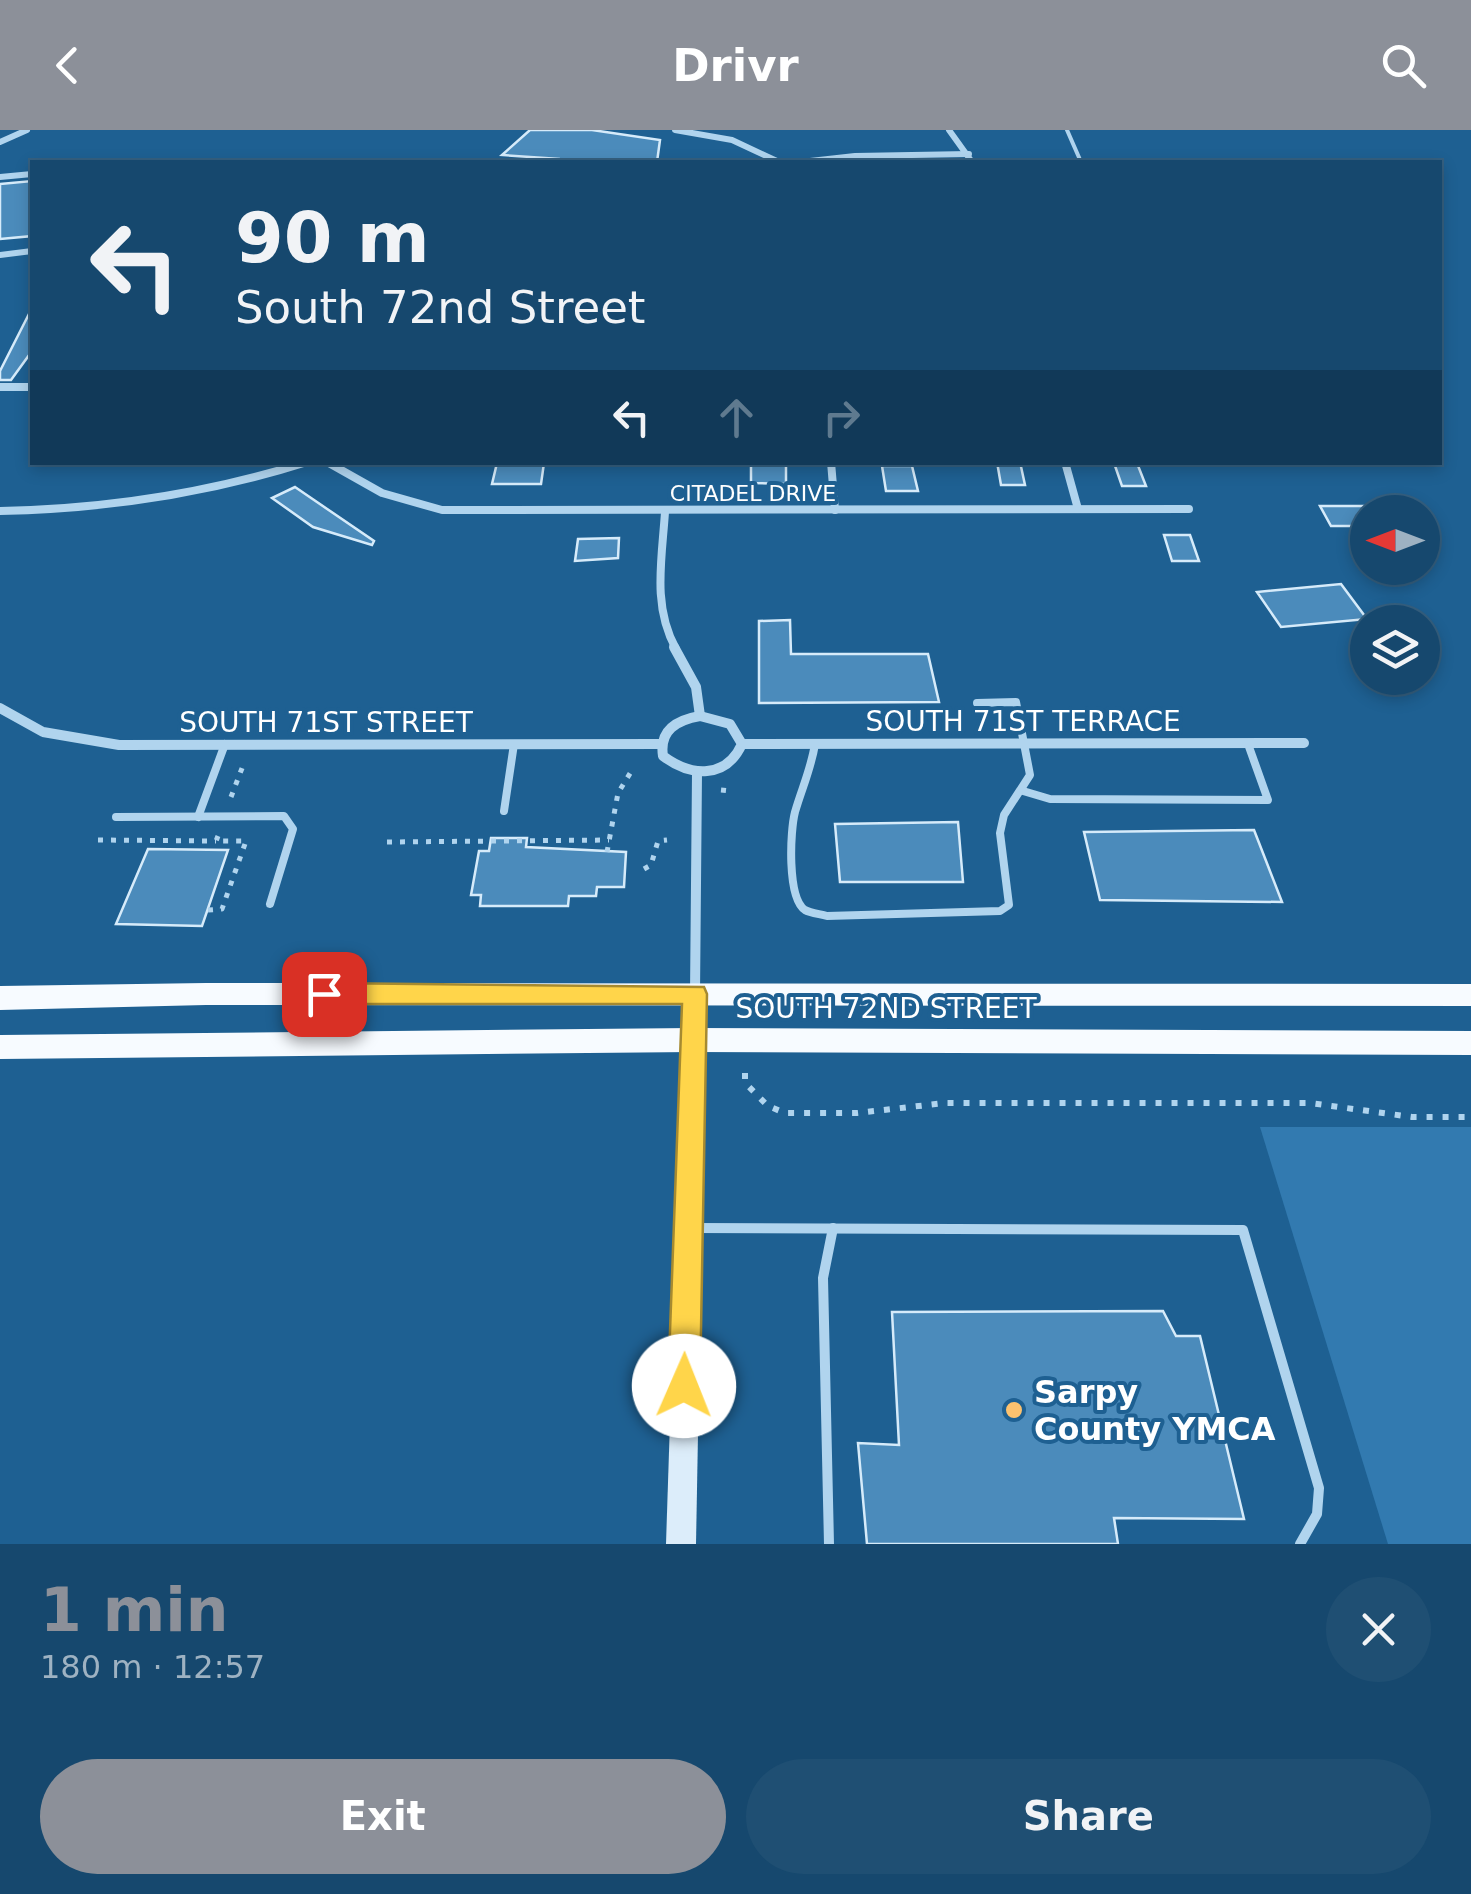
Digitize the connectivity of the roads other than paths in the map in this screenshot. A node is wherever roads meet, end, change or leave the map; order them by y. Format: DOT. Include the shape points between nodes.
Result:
graph roads {
  1 [pos="27,130"];
  2 [pos="675,130"];
  3 [pos="949,130"];
  4 [pos="1067,130"];
  5 [pos="0,142"];
  6 [pos="969,154"];
  7 [pos="775,160"];
  8 [pos="820,160"];
  9 [pos="971,160"];
  10 [pos="1080,160"];
  11 [pos="30,174"];
  12 [pos="0,177"];
  13 [pos="30,251"];
  14 [pos="0,255"];
  15 [pos="0,388"];
  16 [pos="30,388"];
  17 [pos="298,465"];
  18 [pos="332,465"];
  19 [pos="831,465"];
  20 [pos="1066,465"];
  21 [pos="1078,509"];
  22 [pos="1189,509"];
  23 [pos="834,510"];
  24 [pos="0,511"];
  25 [pos="666,512"];
  26 [pos="978,702"];
  27 [pos="0,708"];
  28 [pos="700,716"];
  29 [pos="1304,743"];
  30 [pos="225,744"];
  31 [pos="514,744"];
  32 [pos="660,744"];
  33 [pos="742,744"];
  34 [pos="815,744"];
  35 [pos="1026,744"];
  36 [pos="1248,744"];
  37 [pos="697,773"];
  38 [pos="1024,791"];
  39 [pos="504,811"];
  40 [pos="198,816"];
  41 [pos="116,818"];
  42 [pos="270,904"];
  43 [pos="695,994"];
  44 [pos="1471,995"];
  45 [pos="0,998"];
  46 [pos="693,1040"];
  47 [pos="1471,1043"];
  48 [pos="0,1047"];
  49 [pos="687,1228"];
  50 [pos="832,1228"];
  51 [pos="681,1544"];
  52 [pos="829,1544"];
  53 [pos="1300,1544"];
  1 -- 5 [label="street"];
  2 -- 7 [label="street" via="732,140"];
  3 -- 6 [label="street"];
  4 -- 10 [label="lane"];
  6 -- 8 [label="street"];
  6 -- 9 [label="street"];
  11 -- 12 [label="street"];
  13 -- 14 [label="street"];
  15 -- 16 [label="street"];
  17 -- 24 [label="street" via="138,505"];
  18 -- 25 [label="street, CITADEL DRIVE" via="356,484 442,510"];
  19 -- 23 [label="street"];
  20 -- 21 [label="street"];
  21 -- 22 [label="street, CITADEL DRIVE"];
  21 -- 23 [label="street, CITADEL DRIVE"];
  23 -- 25 [label="street, CITADEL DRIVE"];
  25 -- 28 [label="street" via="661,607 700,690"];
  26 -- 35 [label="lane" via="1016,702"];
  27 -- 30 [label="street, SOUTH 71ST STREET" via="44,732 80,741"];
  28 -- 32 [label="street" via="675,723"];
  28 -- 33 [label="street" via="730,724"];
  29 -- 36 [label="street, SOUTH 71ST TERRACE"];
  30 -- 31 [label="street, SOUTH 71ST STREET"];
  30 -- 40 [label="lane"];
  31 -- 32 [label="street, SOUTH 71ST STREET"];
  31 -- 39 [label="lane"];
  32 -- 37 [label="street" via="674,766"];
  33 -- 34 [label="street, SOUTH 71ST TERRACE"];
  33 -- 37 [label="street" via="732,763"];
  34 -- 35 [label="street, SOUTH 71ST TERRACE"];
  34 -- 38 [label="lane" via="794,814 792,888 806,911 827,916 986,913 1009,905 1000,834 1004,815"];
  35 -- 36 [label="street, SOUTH 71ST TERRACE"];
  35 -- 38 [label="lane" via="1030,775"];
  36 -- 38 [label="lane" via="1268,800 1050,799"];
  37 -- 43 [label="street"];
  40 -- 41 [label="lane"];
  40 -- 42 [label="lane" via="284,816 293,829"];
  43 -- 44 [label="main road, SOUTH 72ND STREET"];
  43 -- 45 [label="main road, SOUTH 72ND STREET"];
  43 -- 46 [label="main road"];
  46 -- 47 [label="main road, SOUTH 72ND STREET"];
  46 -- 48 [label="main road, SOUTH 72ND STREET"];
  46 -- 49 [label="main road"];
  49 -- 50 [label="lane"];
  49 -- 51 [label="main road"];
  50 -- 52 [label="lane" via="823,1278"];
  50 -- 53 [label="lane" via="1243,1230 1319,1488 1318,1514"];
}
